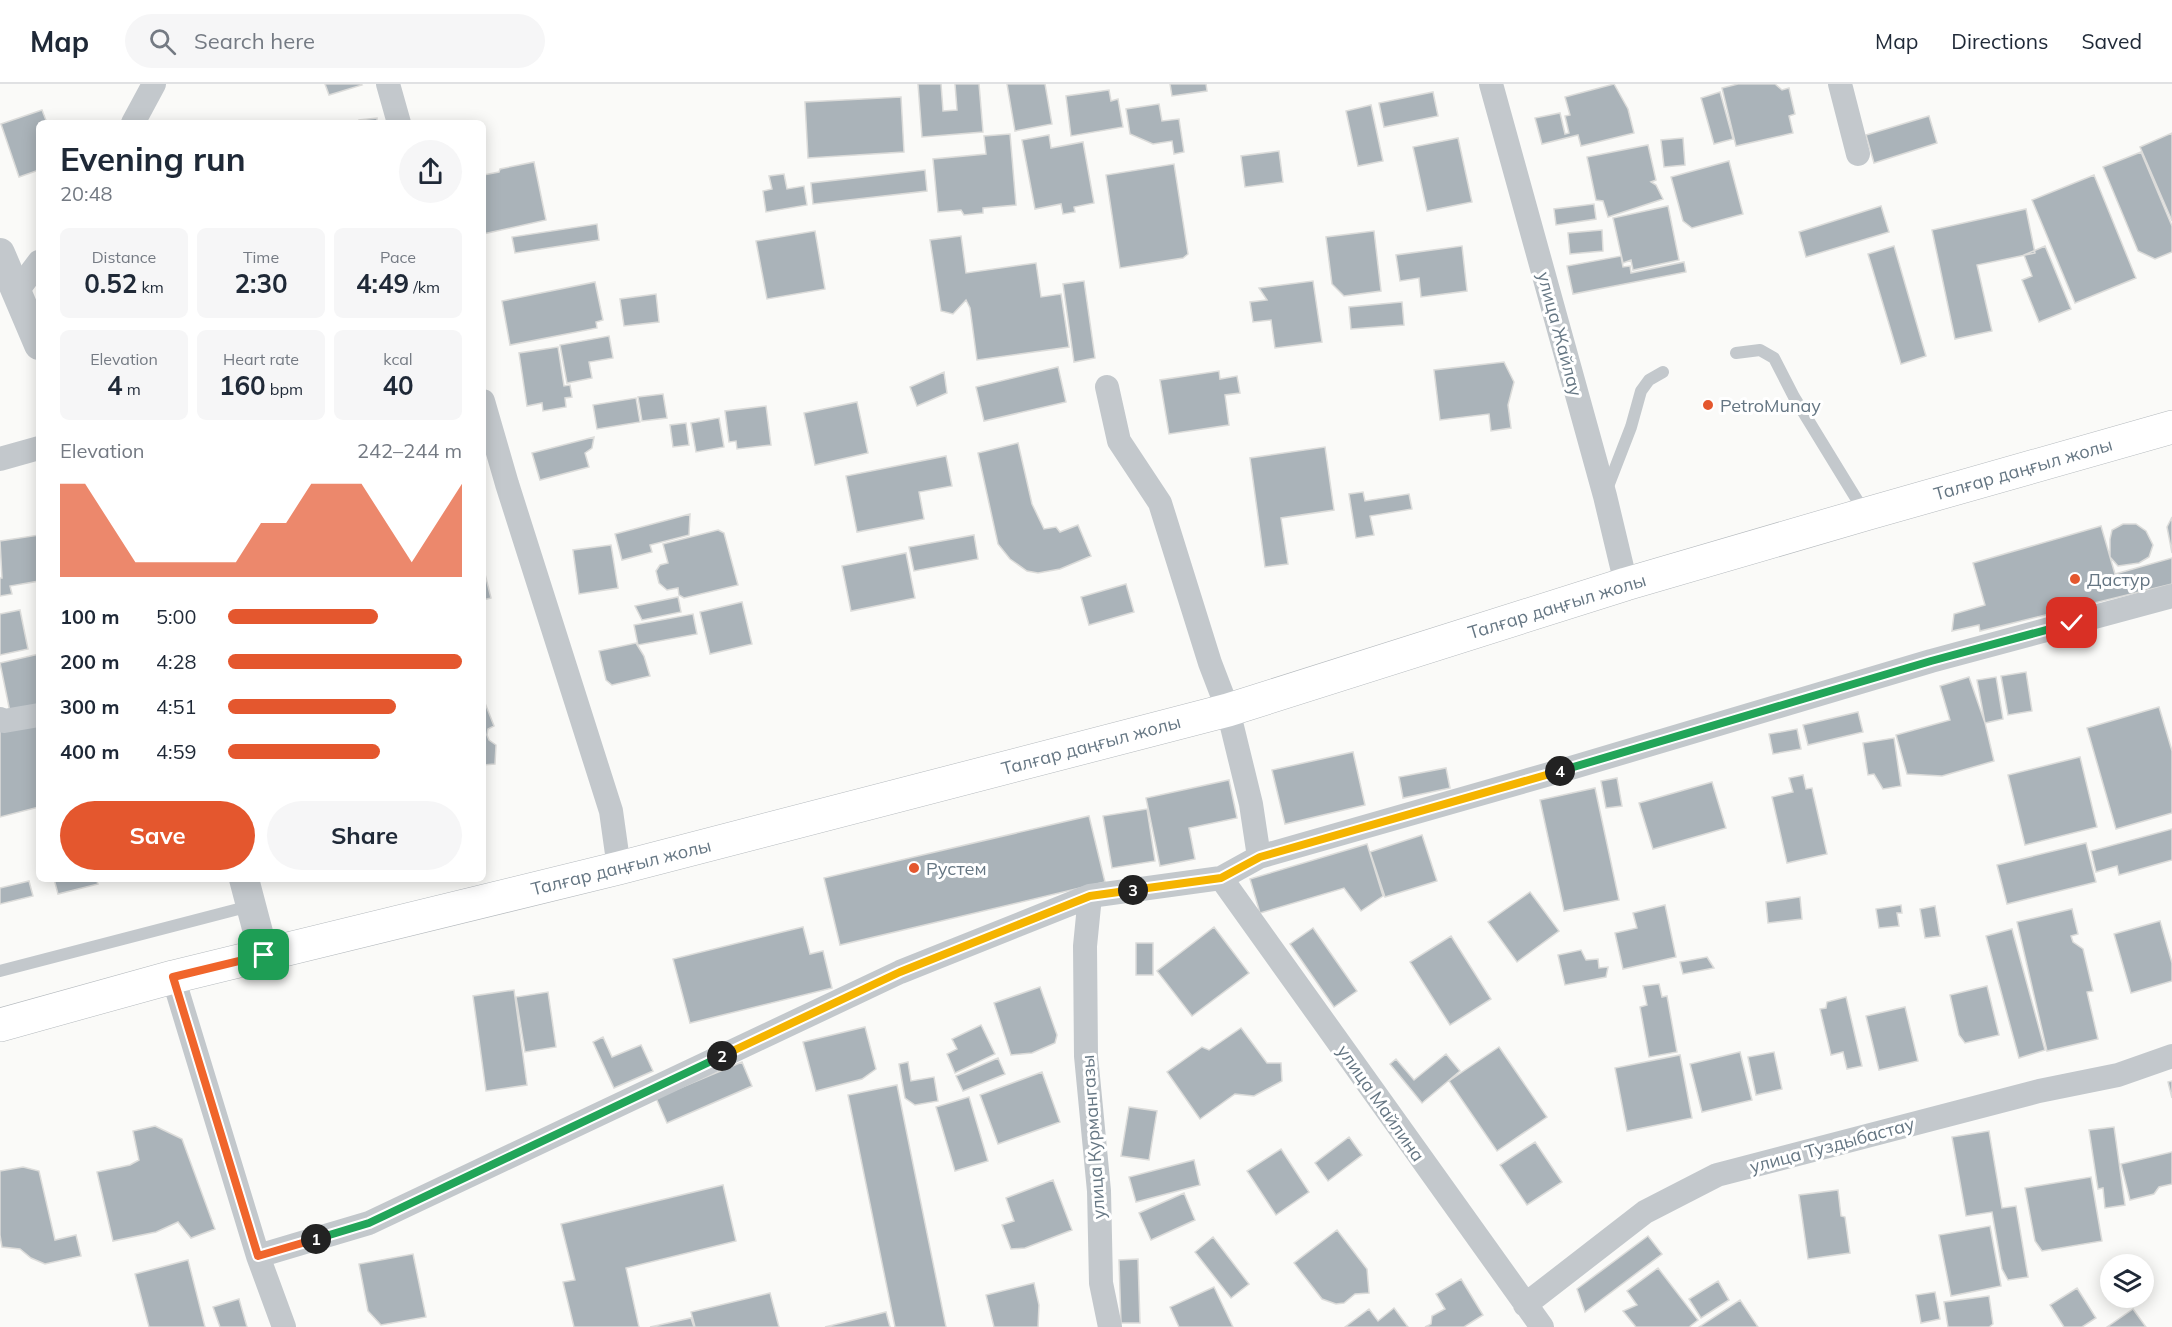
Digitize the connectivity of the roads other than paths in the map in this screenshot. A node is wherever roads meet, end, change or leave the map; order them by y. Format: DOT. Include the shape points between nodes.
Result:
graph roads {
  1 [pos="154,84"];
  2 [pos="388,84"];
  3 [pos="1491,84"];
  4 [pos="1840,84"];
  5 [pos="135,120"];
  6 [pos="398,120"];
  7 [pos="1858,154"];
  8 [pos="0,253"];
  9 [pos="36,266"];
  10 [pos="17,291"];
  11 [pos="36,338"];
  12 [pos="1736,352"];
  13 [pos="1663,372"];
  14 [pos="1107,387"];
  15 [pos="486,411"];
  16 [pos="2172,427"];
  17 [pos="36,449"];
  18 [pos="0,459"];
  19 [pos="1605,496"];
  20 [pos="1866,514"];
  21 [pos="1626,584"];
  22 [pos="2172,596"];
  23 [pos="1228,710"];
  24 [pos="36,716"];
  25 [pos="0,719"];
  26 [pos="1260,857"];
  27 [pos="619,868"];
  28 [pos="1221,878"];
  29 [pos="247,892"];
  30 [pos="1090,896"];
  31 [pos="264,955"];
  32 [pos="0,971"];
  33 [pos="173,977"];
  34 [pos="0,1025"];
  35 [pos="2172,1056"];
  36 [pos="258,1256"];
  37 [pos="1525,1305"];
  38 [pos="284,1327"];
  39 [pos="1110,1327"];
  40 [pos="1542,1327"];
  1 -- 5 [label="street"];
  2 -- 6 [label="street"];
  3 -- 19 [label="street, улица Жайлау"];
  4 -- 7 [label="street"];
  8 -- 10 [label="street"];
  9 -- 10 [label="street"];
  10 -- 11 [label="street"];
  12 -- 20 [label="lane" via="1760,350 1774,358"];
  13 -- 19 [label="lane" via="1649,380 1641,391 1632,427"];
  14 -- 23 [label="street" via="1119,441 1160,503"];
  15 -- 27 [label="street" via="611,811"];
  16 -- 20 [label="main road, Талғар даңғыл жолы"];
  17 -- 18 [label="street"];
  19 -- 21 [label="street, улица Жайлау"];
  20 -- 21 [label="main road, Талғар даңғыл жолы"];
  21 -- 23 [label="main road, Талғар даңғыл жолы"];
  22 -- 26 [label="street" via="1931,661"];
  23 -- 26 [label="street"];
  23 -- 27 [label="main road, Талғар даңғыл жолы"];
  24 -- 25 [label="street"];
  26 -- 28 [label="street"];
  27 -- 31 [label="main road, Талғар даңғыл жолы"];
  28 -- 30 [label="street"];
  28 -- 37 [label="street, улица Майлина"];
  29 -- 31 [label="street"];
  29 -- 32 [label="lane"];
  30 -- 36 [label="street" via="900,972 369,1223"];
  30 -- 39 [label="street, улица Курмангазы" via="1084,946 1086,1056 1099,1191 1101,1283"];
  31 -- 33 [label="main road, Талғар даңғыл жолы"];
  33 -- 34 [label="main road, Талғар даңғыл жолы"];
  33 -- 36 [label="street"];
  35 -- 37 [label="street, улица Туздыбастау" via="2118,1075 2039,1091 1717,1175 1645,1212"];
  36 -- 38 [label="street"];
  37 -- 40 [label="street, улица Майлина"];
}
